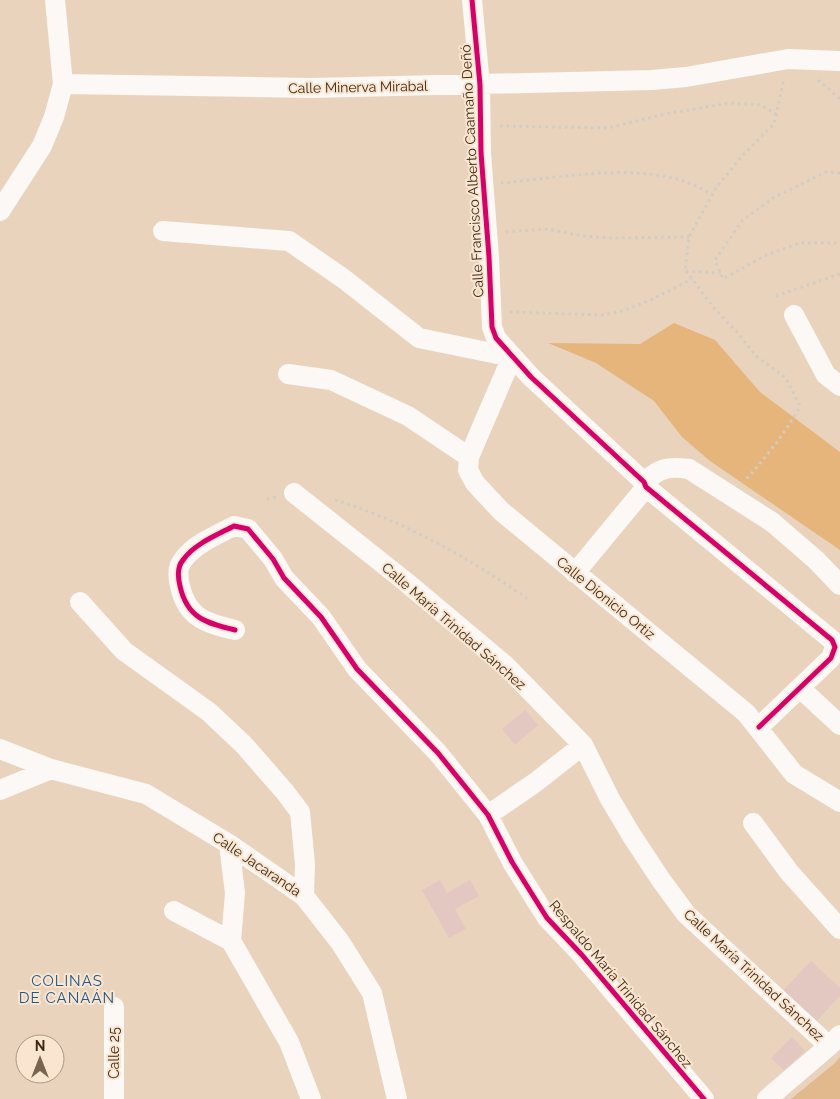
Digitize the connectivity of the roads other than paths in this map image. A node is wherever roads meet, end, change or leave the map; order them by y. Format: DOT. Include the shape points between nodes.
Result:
graph roads {
  1 [pos="55,0"];
  2 [pos="472,0"];
  3 [pos="840,61"];
  4 [pos="63,84"];
  5 [pos="480,85"];
  6 [pos="0,211"];
  7 [pos="163,231"];
  8 [pos="794,315"];
  9 [pos="512,357"];
  10 [pos="288,374"];
  11 [pos="840,386"];
  12 [pos="469,457"];
  13 [pos="645,485"];
  14 [pos="294,493"];
  15 [pos="575,573"];
  16 [pos="840,585"];
  17 [pos="80,602"];
  18 [pos="235,630"];
  19 [pos="800,688"];
  20 [pos="840,724"];
  21 [pos="759,728"];
  22 [pos="583,745"];
  23 [pos="0,749"];
  24 [pos="51,769"];
  25 [pos="0,790"];
  26 [pos="840,802"];
  27 [pos="488,815"];
  28 [pos="752,823"];
  29 [pos="229,844"];
  30 [pos="304,896"];
  31 [pos="174,912"];
  32 [pos="840,929"];
  33 [pos="231,941"];
  34 [pos="114,1007"];
  35 [pos="835,1041"];
  36 [pos="114,1099"];
  37 [pos="312,1099"];
  38 [pos="397,1099"];
  39 [pos="704,1099"];
  40 [pos="767,1099"];
  1 -- 4 [label="street"];
  2 -- 5 [label="street, Calle Francisco Alberto Caamaño Deñó"];
  3 -- 5 [label="street, Calle Minerva Mirabal" via="788,59 652,80"];
  4 -- 5 [label="street, Calle Minerva Mirabal" via="311,88"];
  4 -- 6 [label="street" via="42,146"];
  5 -- 9 [label="street, Calle Francisco Alberto Caamaño Deñó" via="492,326 496,338"];
  7 -- 9 [label="street" via="289,241 419,338"];
  8 -- 11 [label="street" via="826,375"];
  9 -- 12 [label="street"];
  9 -- 13 [label="street, Calle Francisco Alberto Caamaño Deñó"];
  10 -- 12 [label="street" via="331,380 408,416"];
  12 -- 15 [label="street, Calle Dionicio Ortiz" via="468,470 494,504"];
  13 -- 15 [label="street"];
  13 -- 16 [label="street" via="655,472 665,468 689,470 772,522"];
  13 -- 19 [label="street, Calle Francisco Alberto Caamaño Deñó" via="832,640 835,647 831,658"];
  14 -- 22 [label="street, Calle María Trinidad Sánchez" via="506,666"];
  15 -- 21 [label="street, Calle Dionicio Ortiz" via="746,713"];
  17 -- 30 [label="street" via="124,651 209,712 244,745 285,792 300,812 305,864"];
  18 -- 27 [label="street, Respaldo María Trinidad Sánchez" via="213,625 190,612 182,597 178,577 182,561 196,547 234,526 248,529 284,578 321,617 357,669 438,752"];
  19 -- 20 [label="street"];
  19 -- 21 [label="street, Calle Francisco Alberto Caamaño Deñó"];
  21 -- 26 [label="street, Calle Dionicio Ortiz" via="794,774"];
  22 -- 27 [label="street"];
  22 -- 35 [label="street, Calle María Trinidad Sánchez" via="632,836 686,914"];
  23 -- 24 [label="street, Calle Jacaranda"];
  24 -- 25 [label="street"];
  24 -- 29 [label="street, Calle Jacaranda" via="146,794"];
  27 -- 39 [label="street, Respaldo María Trinidad Sánchez" via="512,862 547,918"];
  28 -- 32 [label="street" via="789,872"];
  29 -- 30 [label="street, Calle Jacaranda"];
  29 -- 33 [label="street" via="235,893"];
  30 -- 38 [label="street, Calle Jacaranda" via="340,942 372,993"];
  31 -- 33 [label="street"];
  33 -- 37 [label="street" via="289,1042"];
  34 -- 36 [label="street, Calle 25"];
  35 -- 40 [label="street"];
}
